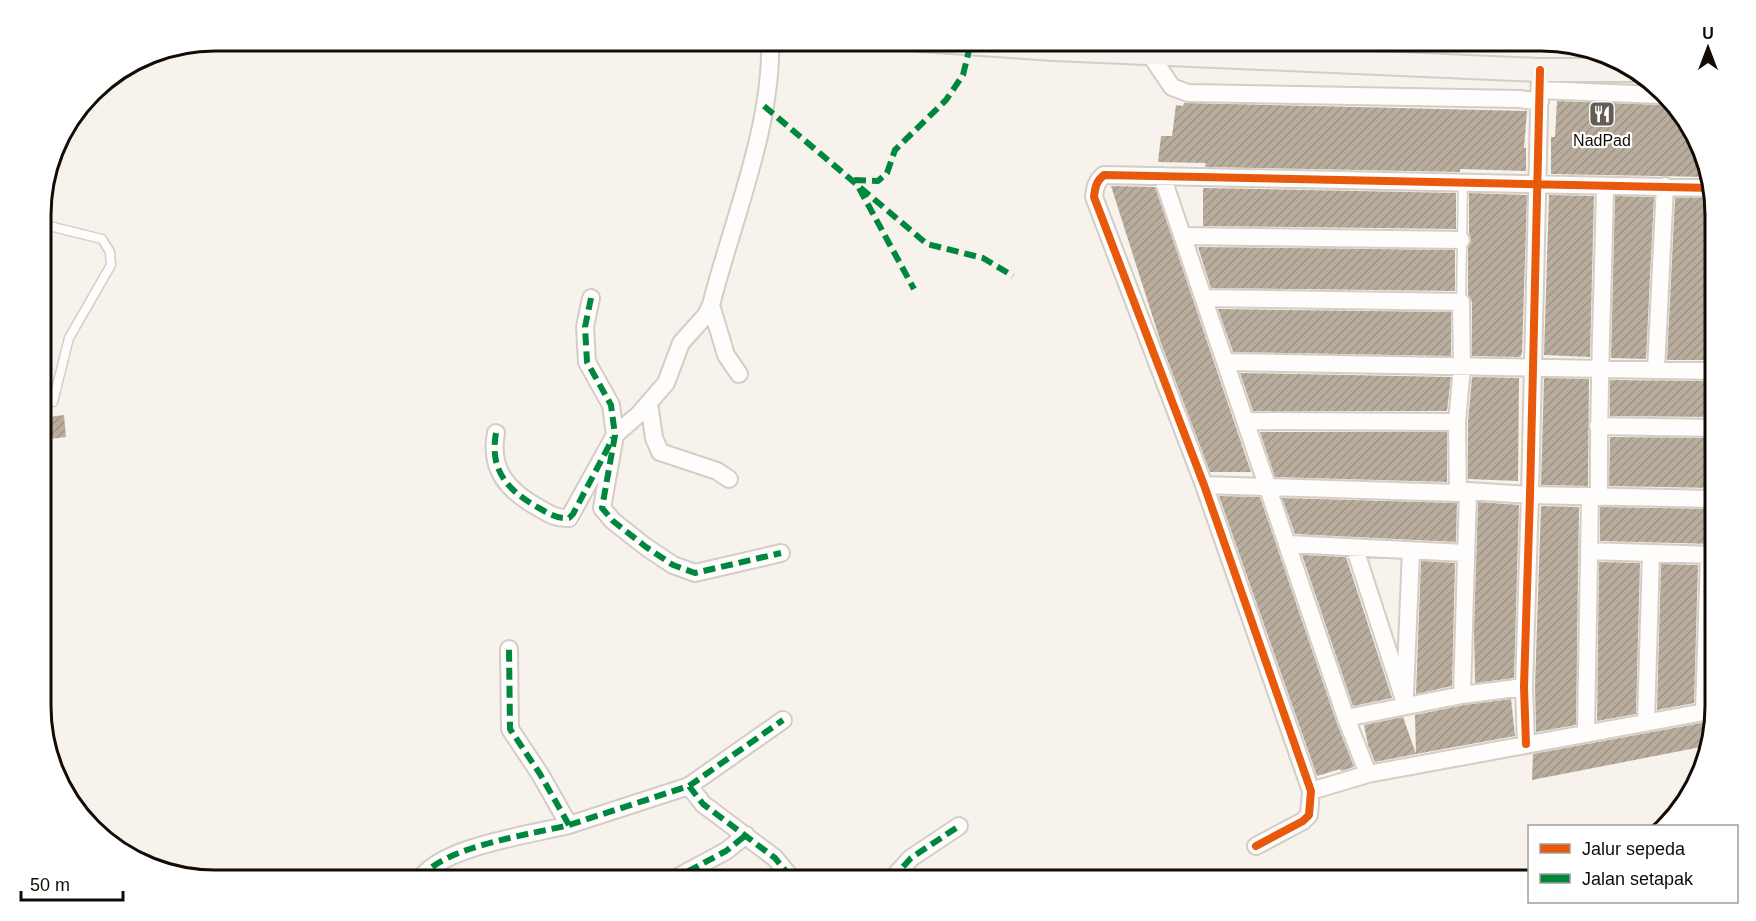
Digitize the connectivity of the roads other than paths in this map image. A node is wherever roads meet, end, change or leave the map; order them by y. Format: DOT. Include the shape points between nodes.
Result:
graph roads {
  1 [pos="770,51"];
  2 [pos="1126,51"];
  3 [pos="1149,53"];
  4 [pos="1621,72"];
  5 [pos="1540,87"];
  6 [pos="1651,94"];
  7 [pos="1162,176"];
  8 [pos="1463,183"];
  9 [pos="1538,185"];
  10 [pos="1605,186"];
  11 [pos="1665,186"];
  12 [pos="1703,188"];
  13 [pos="51,226"];
  14 [pos="1182,237"];
  15 [pos="1461,240"];
  16 [pos="591,298"];
  17 [pos="1203,298"];
  18 [pos="1461,302"];
  19 [pos="711,304"];
  20 [pos="1225,362"];
  21 [pos="1461,368"];
  22 [pos="1533,369"];
  23 [pos="1602,369"];
  24 [pos="1656,370"];
  25 [pos="1705,371"];
  26 [pos="739,374"];
  27 [pos="53,402"];
  28 [pos="649,403"];
  29 [pos="1245,421"];
  30 [pos="1456,422"];
  31 [pos="1598,426"];
  32 [pos="1705,428"];
  33 [pos="496,433"];
  34 [pos="615,435"];
  35 [pos="729,479"];
  36 [pos="1203,485"];
  37 [pos="1268,487"];
  38 [pos="1463,492"];
  39 [pos="1530,495"];
  40 [pos="1595,496"];
  41 [pos="1705,499"];
  42 [pos="1288,544"];
  43 [pos="1355,549"];
  44 [pos="1411,551"];
  45 [pos="1589,551"];
  46 [pos="1465,553"];
  47 [pos="781,554"];
  48 [pos="1652,554"];
  49 [pos="1705,555"];
  50 [pos="509,649"];
  51 [pos="1524,687"];
  52 [pos="1462,694"];
  53 [pos="1405,706"];
  54 [pos="1705,712"];
  55 [pos="1346,718"];
  56 [pos="783,720"];
  57 [pos="1646,722"];
  58 [pos="1586,733"];
  59 [pos="1526,744"];
  60 [pos="1368,774"];
  61 [pos="689,786"];
  62 [pos="1311,791"];
  63 [pos="569,825"];
  64 [pos="959,826"];
  65 [pos="746,835"];
  66 [pos="1256,846"];
  67 [pos="427,870"];
  68 [pos="691,870"];
  69 [pos="785,870"];
  70 [pos="900,870"];
  1 -- 19 [label="street" via="753,159"];
  2 -- 3 [label="main road"];
  3 -- 5 [label="main road"];
  3 -- 5 [label="street" via="1172,87 1188,93 1520,99"];
  4 -- 5 [label="main road"];
  5 -- 6 [label="street"];
  5 -- 9 [label="street"];
  7 -- 8 [label="street"];
  7 -- 14 [label="street"];
  7 -- 36 [label="street" via="1104,175 1096,184 1094,197"];
  8 -- 9 [label="street"];
  8 -- 15 [label="lane"];
  9 -- 10 [label="street"];
  9 -- 22 [label="street"];
  10 -- 11 [label="street"];
  10 -- 23 [label="street"];
  11 -- 12 [label="street"];
  11 -- 24 [label="street"];
  13 -- 27 [label="lane" via="102,239 110,252 111,265 69,338"];
  14 -- 15 [label="street"];
  14 -- 17 [label="street"];
  15 -- 18 [label="lane"];
  16 -- 34 [label="street" via="585,327 587,362 611,405"];
  17 -- 18 [label="street"];
  17 -- 20 [label="street"];
  18 -- 21 [label="street"];
  19 -- 26 [label="street" via="726,355"];
  19 -- 28 [label="street" via="681,342 666,383"];
  20 -- 21 [label="street"];
  20 -- 29 [label="street"];
  21 -- 22 [label="street"];
  21 -- 30 [label="street"];
  22 -- 23 [label="street"];
  22 -- 39 [label="street"];
  23 -- 24 [label="street"];
  23 -- 31 [label="street"];
  24 -- 25 [label="street"];
  28 -- 34 [label="street"];
  28 -- 35 [label="street" via="660,452 717,471"];
  29 -- 30 [label="street"];
  29 -- 37 [label="street"];
  30 -- 38 [label="street"];
  31 -- 32 [label="street"];
  31 -- 40 [label="street"];
  33 -- 34 [label="street" via="493,448 497,468 510,488 561,519 573,514"];
  34 -- 47 [label="street" via="602,508 646,547 695,573"];
  36 -- 37 [label="street"];
  36 -- 62 [label="street"];
  37 -- 38 [label="street"];
  37 -- 42 [label="street"];
  38 -- 39 [label="street"];
  38 -- 46 [label="street"];
  39 -- 40 [label="street"];
  39 -- 51 [label="street"];
  40 -- 41 [label="street"];
  40 -- 45 [label="street"];
  42 -- 43 [label="street"];
  42 -- 55 [label="street"];
  43 -- 44 [label="street"];
  43 -- 53 [label="street"];
  44 -- 46 [label="street"];
  44 -- 53 [label="street"];
  45 -- 48 [label="street"];
  45 -- 58 [label="street"];
  46 -- 52 [label="street"];
  48 -- 49 [label="street"];
  48 -- 57 [label="street"];
  50 -- 63 [label="street" via="510,729"];
  51 -- 52 [label="street"];
  51 -- 59 [label="street"];
  52 -- 53 [label="street"];
  53 -- 55 [label="street"];
  54 -- 57 [label="street"];
  55 -- 60 [label="street"];
  56 -- 61 [label="street"];
  57 -- 58 [label="street"];
  58 -- 59 [label="street"];
  59 -- 60 [label="street"];
  60 -- 62 [label="street"];
  61 -- 63 [label="street"];
  61 -- 65 [label="street" via="703,804"];
  62 -- 66 [label="street" via="1309,815 1303,821"];
  63 -- 67 [label="street" via="466,849"];
  64 -- 70 [label="street" via="911,858"];
  65 -- 68 [label="street"];
  65 -- 69 [label="street"];
}
